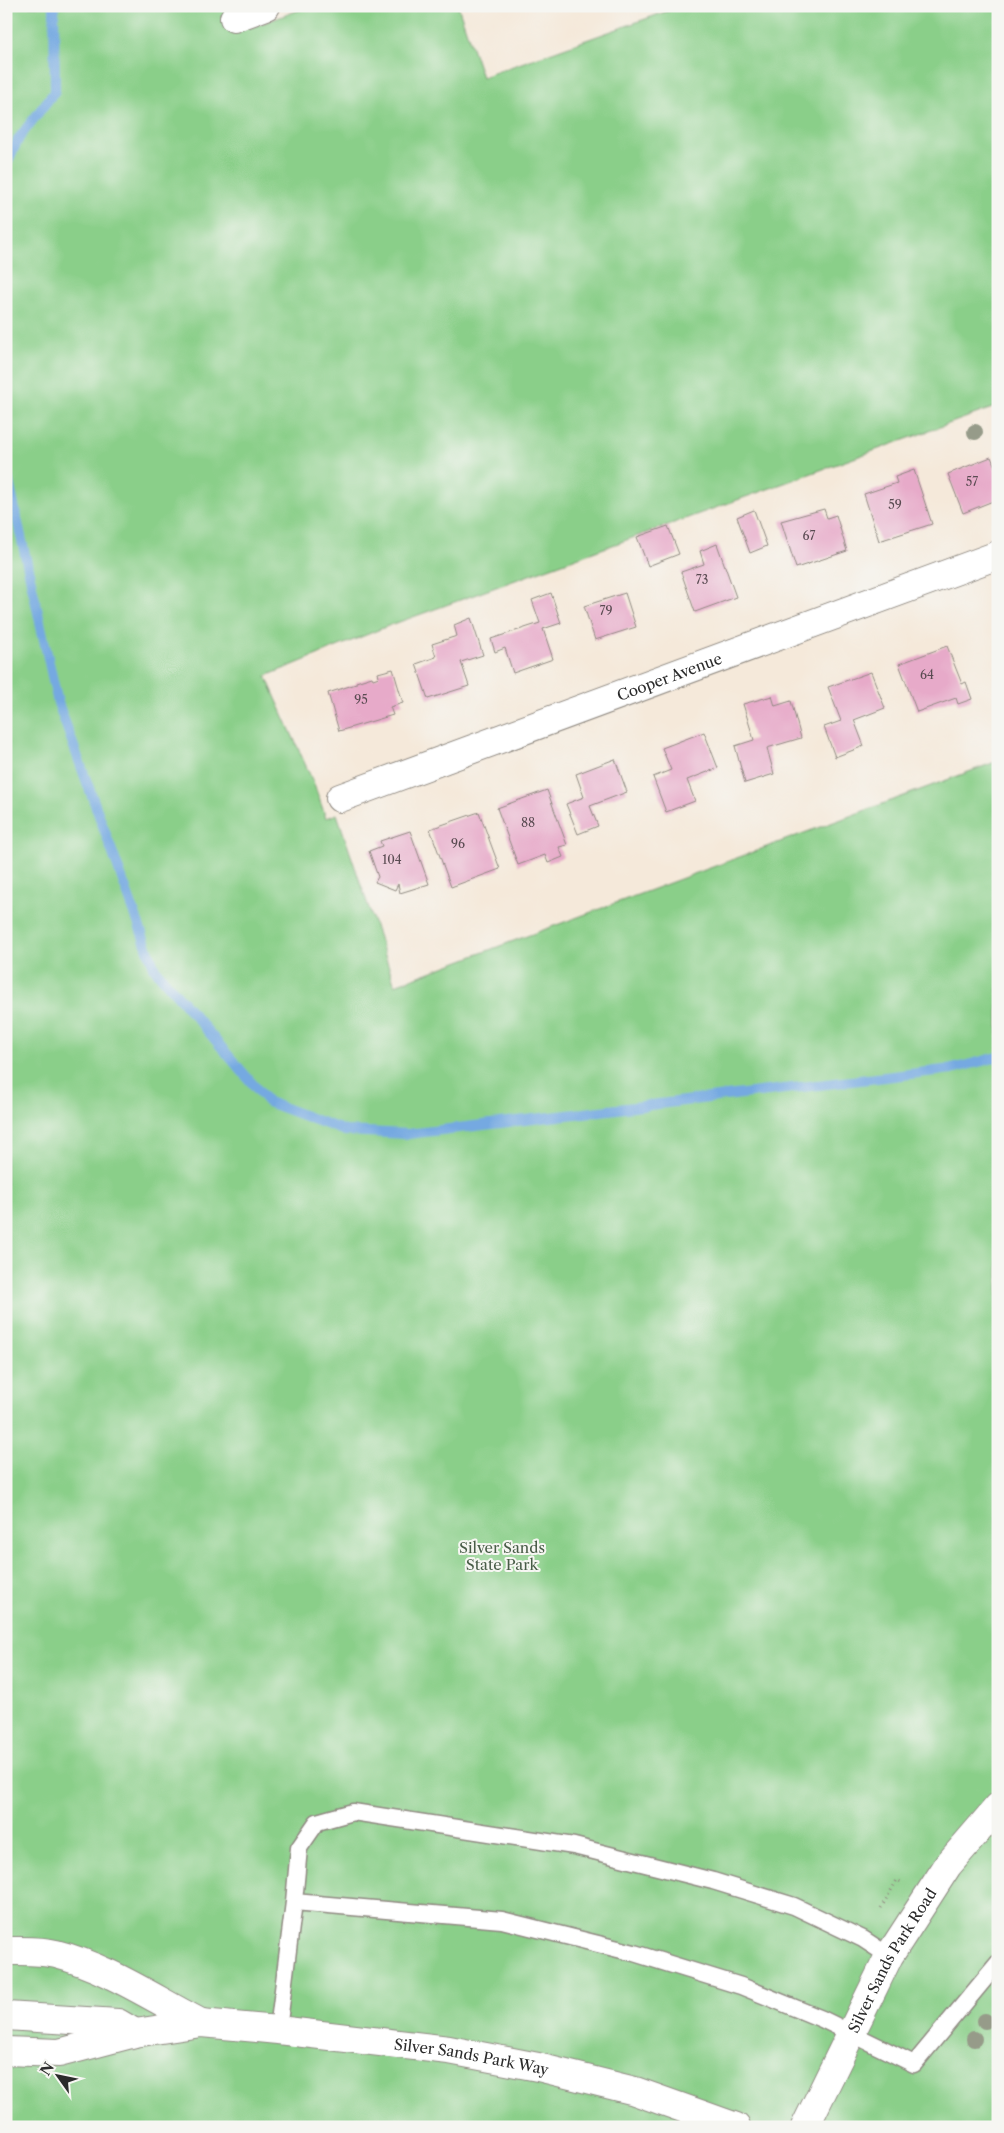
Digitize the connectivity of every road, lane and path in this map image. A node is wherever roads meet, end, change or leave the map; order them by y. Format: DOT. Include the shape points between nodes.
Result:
graph roads {
  1 [pos="266,6"];
  2 [pos="234,18"];
  3 [pos="998,555"];
  4 [pos="340,798"];
  5 [pos="998,1806"];
  6 [pos="294,1902"];
  7 [pos="6,1951"];
  8 [pos="889,1956"];
  9 [pos="998,1963"];
  10 [pos="6,2016"];
  11 [pos="201,2022"];
  12 [pos="278,2030"];
  13 [pos="135,2033"];
  14 [pos="850,2034"];
  15 [pos="6,2051"];
  16 [pos="736,2127"];
  17 [pos="805,2127"];
  1 -- 2 [label="street"];
  3 -- 4 [label="street, Cooper Avenue"];
  5 -- 8 [label="street, Silver Sands Park Road" via="948,1865"];
  6 -- 8 [label="lane" via="299,1848 317,1822 353,1812 574,1846 713,1881 794,1906 863,1939"];
  6 -- 12 [label="lane"];
  6 -- 14 [label="lane" via="502,1920 634,1953 741,1986"];
  7 -- 11 [label="street, Silver Sands Park Way" via="55,1954 82,1963"];
  8 -- 14 [label="street, Silver Sands Park Road"];
  9 -- 14 [label="lane" via="914,2064"];
  10 -- 13 [label="street" via="118,2023"];
  11 -- 12 [label="street, Silver Sands Park Way"];
  11 -- 13 [label="street, Silver Sands Park Way"];
  12 -- 16 [label="street, Silver Sands Park Way" via="449,2050 538,2067 635,2092"];
  13 -- 15 [label="street, Silver Sands Park Way" via="59,2053"];
  14 -- 17 [label="street, Silver Sands Park Road"];
}
